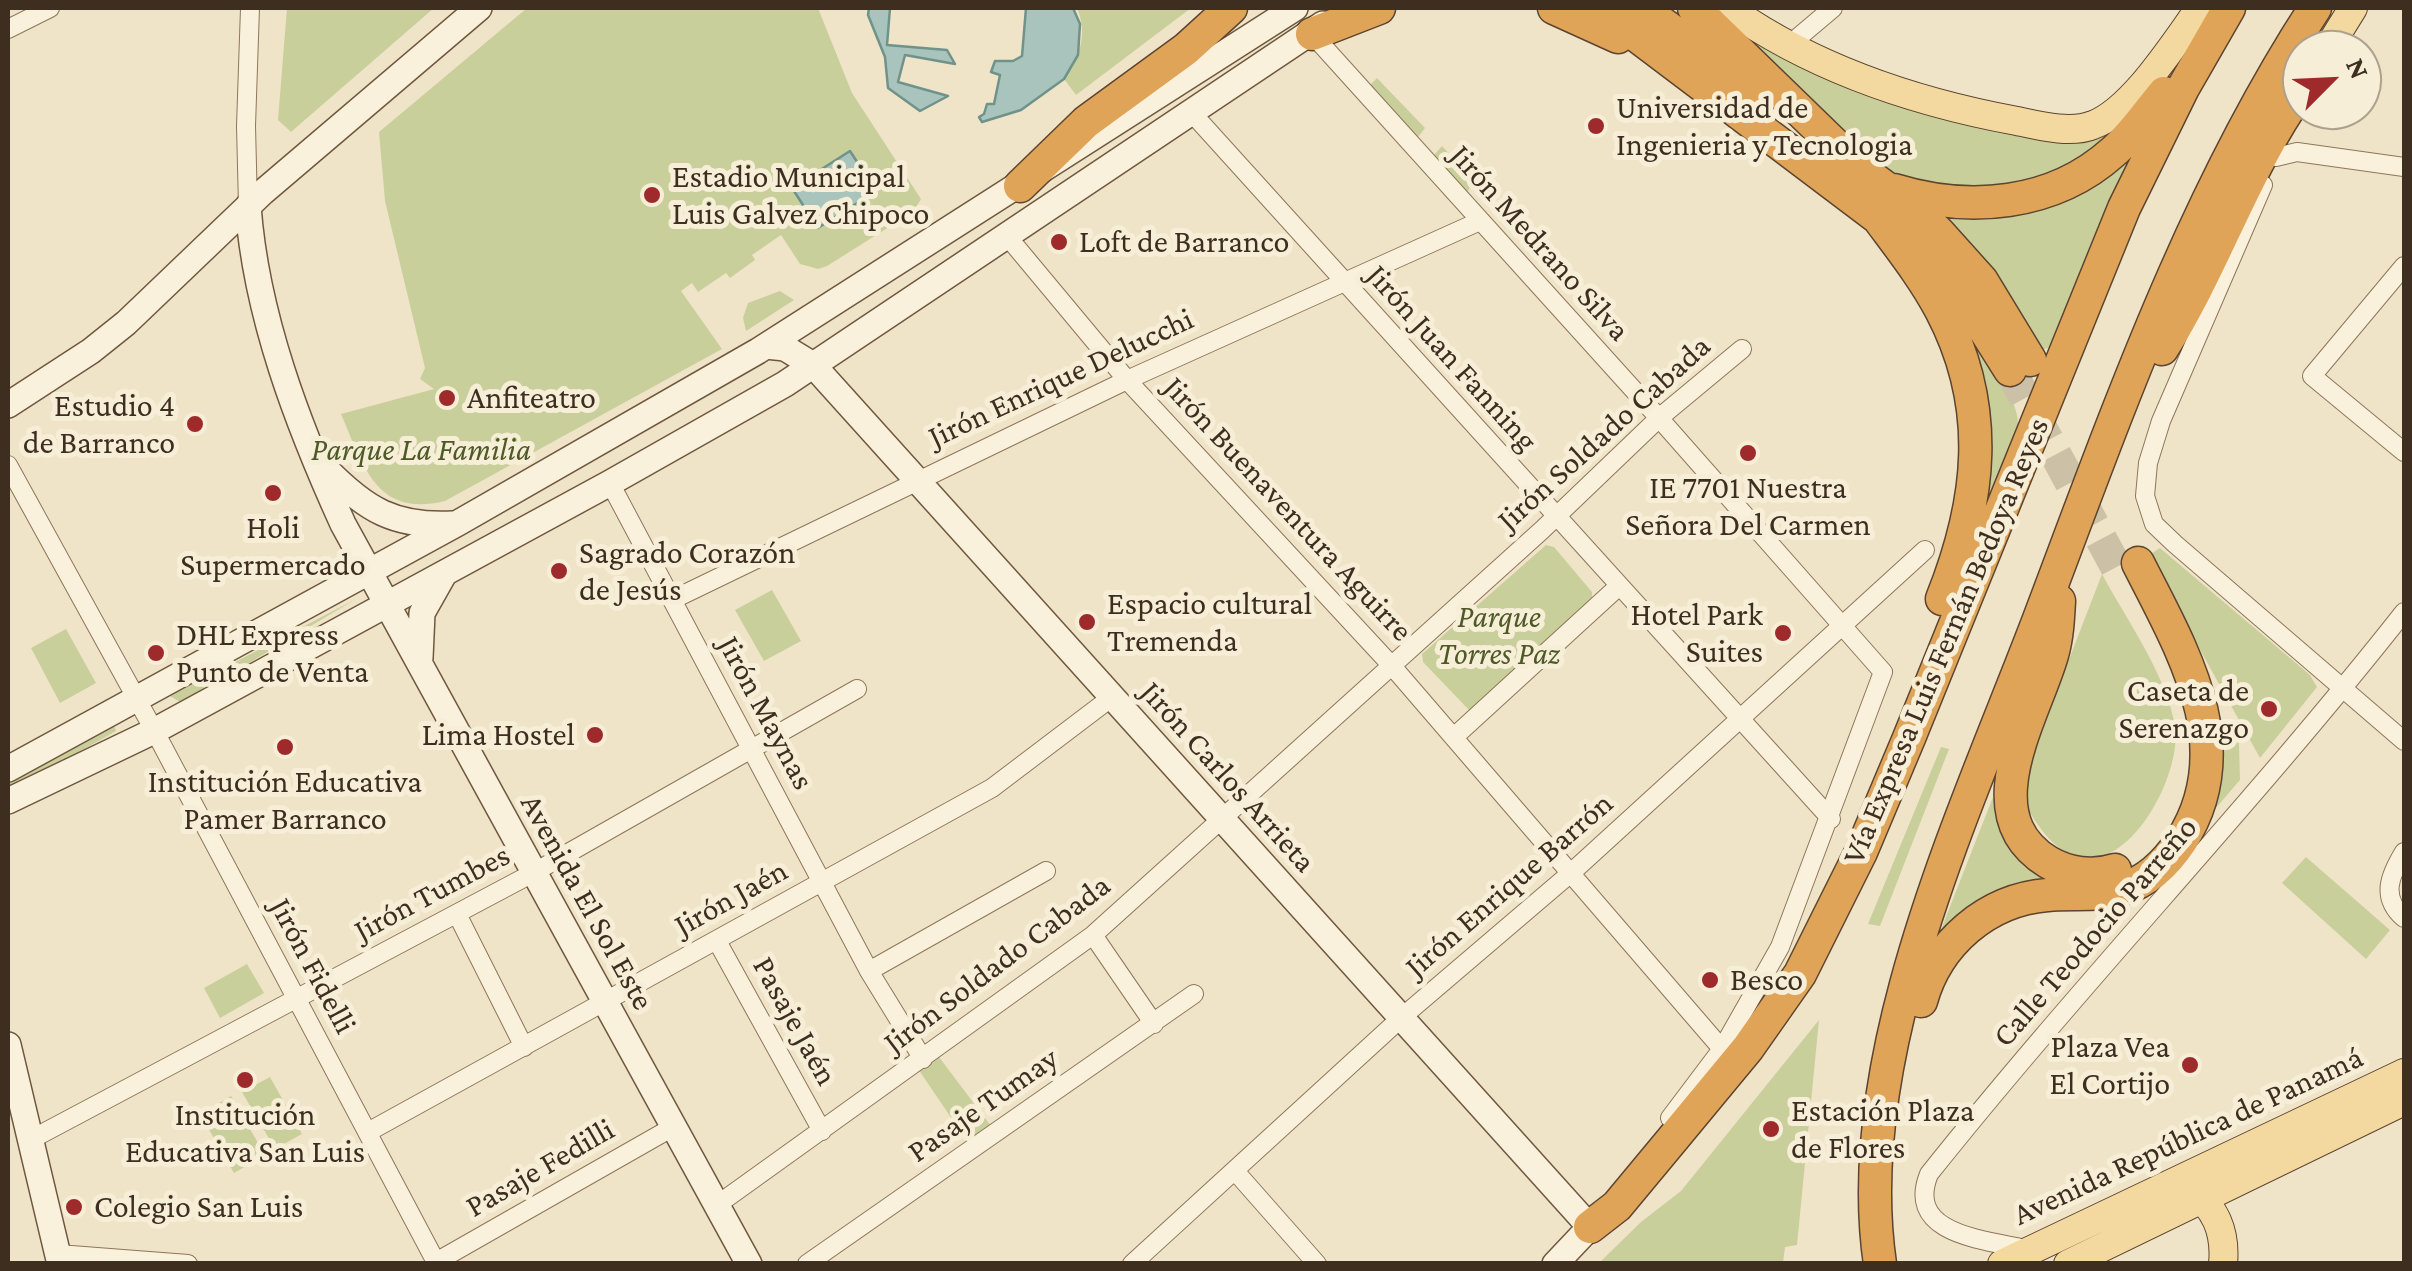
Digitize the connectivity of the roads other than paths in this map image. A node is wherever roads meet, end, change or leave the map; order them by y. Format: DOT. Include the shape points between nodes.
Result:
graph roads {
  1 [pos="50,8"];
  2 [pos="250,8"];
  3 [pos="479,8"];
  4 [pos="1231,8"];
  5 [pos="1342,8"];
  6 [pos="1379,8"];
  7 [pos="1554,8"];
  8 [pos="1575,8"];
  9 [pos="1641,8"];
  10 [pos="1678,8"];
  11 [pos="1694,8"];
  12 [pos="1728,8"];
  13 [pos="1833,8"];
  14 [pos="2200,8"];
  15 [pos="2229,8"];
  16 [pos="2314,8"];
  17 [pos="2353,8"];
  18 [pos="1606,20"];
  19 [pos="1303,21"];
  20 [pos="8,29"];
  21 [pos="2339,30"];
  22 [pos="2206,44"];
  23 [pos="1788,46"];
  24 [pos="1731,73"];
  25 [pos="1192,113"];
  26 [pos="2288,130"];
  27 [pos="2290,130"];
  28 [pos="2280,154"];
  29 [pos="2404,167"];
  30 [pos="1020,186"];
  31 [pos="1873,190"];
  32 [pos="248,206"];
  33 [pos="1480,222"];
  34 [pos="1007,236"];
  35 [pos="2404,266"];
  36 [pos="1342,281"];
  37 [pos="766,346"];
  38 [pos="1742,349"];
  39 [pos="813,365"];
  40 [pos="2020,366"];
  41 [pos="1126,380"];
  42 [pos="8,404"];
  43 [pos="2118,416"];
  44 [pos="1660,418"];
  45 [pos="2404,452"];
  46 [pos="312,455"];
  47 [pos="8,465"];
  48 [pos="916,480"];
  49 [pos="610,483"];
  50 [pos="502,498"];
  51 [pos="1556,517"];
  52 [pos="458,523"];
  53 [pos="532,524"];
  54 [pos="1924,550"];
  55 [pos="2060,564"];
  56 [pos="446,571"];
  57 [pos="369,572"];
  58 [pos="1619,586"];
  59 [pos="672,600"];
  60 [pos="386,603"];
  61 [pos="2404,612"];
  62 [pos="1843,626"];
  63 [pos="420,663"];
  64 [pos="1392,666"];
  65 [pos="857,688"];
  66 [pos="2345,688"];
  67 [pos="135,696"];
  68 [pos="1112,698"];
  69 [pos="1740,720"];
  70 [pos="154,731"];
  71 [pos="1454,737"];
  72 [pos="2404,741"];
  73 [pos="751,749"];
  74 [pos="8,768"];
  75 [pos="8,801"];
  76 [pos="1220,817"];
  77 [pos="1831,819"];
  78 [pos="2404,852"];
  79 [pos="1046,871"];
  80 [pos="1572,872"];
  81 [pos="532,873"];
  82 [pos="822,882"];
  83 [pos="456,914"];
  84 [pos="2404,918"];
  85 [pos="1093,935"];
  86 [pos="717,941"];
  87 [pos="869,972"];
  88 [pos="1800,974"];
  89 [pos="1194,994"];
  90 [pos="296,998"];
  91 [pos="606,1004"];
  92 [pos="1401,1018"];
  93 [pos="1154,1024"];
  94 [pos="8,1045"];
  95 [pos="524,1047"];
  96 [pos="1722,1049"];
  97 [pos="923,1059"];
  98 [pos="2404,1073"];
  99 [pos="2404,1102"];
  100 [pos="673,1127"];
  101 [pos="822,1130"];
  102 [pos="368,1132"];
  103 [pos="30,1140"];
  104 [pos="1876,1164"];
  105 [pos="1235,1171"];
  106 [pos="2168,1185"];
  107 [pos="2202,1198"];
  108 [pos="717,1206"];
  109 [pos="1590,1226"];
  110 [pos="2030,1250"];
  111 [pos="1883,1257"];
  112 [pos="59,1258"];
  113 [pos="437,1263"];
  114 [pos="188,1264"];
  115 [pos="750,1264"];
  116 [pos="806,1264"];
  117 [pos="1132,1264"];
  118 [pos="1317,1264"];
  119 [pos="1555,1264"];
  120 [pos="2002,1264"];
  121 [pos="2068,1264"];
  122 [pos="2222,1264"];
  1 -- 20 [label="street"];
  2 -- 32 [label="street"];
  3 -- 32 [label="main road"];
  4 -- 30 [label="highway" via="1086,122"];
  5 -- 19 [label="main road"];
  6 -- 19 [label="highway"];
  7 -- 18 [label="highway"];
  8 -- 18 [label="highway"];
  9 -- 24 [label="highway"];
  10 -- 24 [label="highway"];
  11 -- 31 [label="highway"];
  12 -- 23 [label="main road"];
  13 -- 23 [label="street"];
  14 -- 23 [label="main road" via="2136,91 2089,127 1975,114 1895,93"];
  15 -- 22 [label="highway, Vía Expresa Luis Fernán Bedoya Reyes"];
  16 -- 43 [label="highway" via="2214,188"];
  17 -- 21 [label="main road"];
  18 -- 31 [label="highway"];
  19 -- 25 [label="main road"];
  19 -- 30 [label="main road"];
  19 -- 33 [label="street, Jirón Medrano Silva"];
  22 -- 31 [label="highway" via="2124,142 2056,188 2003,202"];
  22 -- 88 [label="highway, Vía Expresa Luis Fernán Bedoya Reyes" via="2124,208 1910,738"];
  24 -- 31 [label="highway"];
  25 -- 34 [label="main road"];
  25 -- 36 [label="street, Jirón Juan Fanning"];
  26 -- 28 [label="highway"];
  27 -- 28 [label="street"];
  28 -- 29 [label="street"];
  28 -- 43 [label="highway"];
  28 -- 66 [label="street" via="2162,421 2144,496 2154,524"];
  30 -- 37 [label="main road"];
  31 -- 40 [label="highway" via="1938,232 1972,269 1997,304"];
  31 -- 88 [label="highway" via="1962,362 1974,421 1972,509"];
  32 -- 42 [label="main road" via="126,323"];
  32 -- 46 [label="main road, Avenida El Sol Este" via="271,326"];
  33 -- 36 [label="street, Jirón Enrique Delucchi"];
  33 -- 44 [label="street, Jirón Medrano Silva"];
  34 -- 39 [label="main road"];
  34 -- 41 [label="street, Jirón Buenaventura Aguirre"];
  35 -- 45 [label="street" via="2312,376"];
  36 -- 41 [label="street, Jirón Enrique Delucchi"];
  36 -- 51 [label="street, Jirón Juan Fanning"];
  37 -- 39 [label="main road, Jirón Carlos Arrieta" via="785,348"];
  37 -- 50 [label="main road"];
  38 -- 44 [label="street, Jirón Soldado Cabada"];
  39 -- 48 [label="main road, Jirón Carlos Arrieta"];
  39 -- 49 [label="main road"];
  41 -- 48 [label="street, Jirón Enrique Delucchi"];
  41 -- 64 [label="street, Jirón Buenaventura Aguirre"];
  43 -- 55 [label="highway"];
  44 -- 51 [label="street, Jirón Soldado Cabada"];
  44 -- 62 [label="street, Jirón Medrano Silva"];
  46 -- 52 [label="main road" via="347,491 385,516 415,524"];
  46 -- 57 [label="main road, Avenida El Sol Este"];
  47 -- 67 [label="street, Jirón Fidelli"];
  48 -- 59 [label="street, Jirón Enrique Delucchi"];
  48 -- 68 [label="main road, Jirón Carlos Arrieta"];
  49 -- 53 [label="main road"];
  49 -- 59 [label="street, Jirón Maynas"];
  50 -- 52 [label="main road"];
  50 -- 53 [label="main road" via="493,514 500,528"];
  51 -- 58 [label="street, Jirón Juan Fanning"];
  51 -- 64 [label="street, Jirón Soldado Cabada"];
  52 -- 57 [label="main road"];
  53 -- 56 [label="main road"];
  54 -- 62 [label="street, Jirón Enrique Barrón"];
  55 -- 104 [label="highway" via="1919,940 1884,1082"];
  55 -- 104 [label="highway" via="2052,655 2018,747 2010,793 2016,821 2034,852 2053,865 2110,872 2152,846 2178,804 2186,769 2178,695 2129,568 2184,654 2203,709 2207,756 2194,815 2168,858 2140,881 2108,892 2014,901 1947,948 1926,984"];
  56 -- 60 [label="main road"];
  56 -- 63 [label="main road" via="422,613"];
  57 -- 60 [label="main road, Avenida El Sol Este"];
  57 -- 67 [label="main road"];
  58 -- 69 [label="street, Jirón Juan Fanning"];
  58 -- 71 [label="street"];
  59 -- 73 [label="street, Jirón Maynas"];
  60 -- 63 [label="main road, Avenida El Sol Este"];
  60 -- 70 [label="main road"];
  61 -- 66 [label="street, Calle Teodocio Parreño"];
  62 -- 69 [label="street, Jirón Enrique Barrón"];
  62 -- 77 [label="street, Jirón Medrano Silva" via="1883,672"];
  63 -- 81 [label="main road, Avenida El Sol Este"];
  64 -- 71 [label="street, Jirón Buenaventura Aguirre"];
  64 -- 76 [label="street, Jirón Soldado Cabada"];
  65 -- 73 [label="street, Jirón Tumbes"];
  66 -- 72 [label="street"];
  66 -- 110 [label="street, Calle Teodocio Parreño" via="1929,1174 1923,1207 1937,1222"];
  67 -- 70 [label="street, Jirón Fidelli"];
  67 -- 74 [label="main road"];
  68 -- 76 [label="main road, Jirón Carlos Arrieta"];
  68 -- 82 [label="street, Jirón Jaén" via="992,788"];
  69 -- 77 [label="street, Jirón Juan Fanning"];
  69 -- 80 [label="street, Jirón Enrique Barrón"];
  70 -- 75 [label="main road"];
  70 -- 90 [label="street, Jirón Fidelli"];
  71 -- 80 [label="street, Jirón Buenaventura Aguirre"];
  73 -- 81 [label="street, Jirón Tumbes"];
  73 -- 82 [label="street, Jirón Maynas"];
  76 -- 85 [label="street, Jirón Soldado Cabada"];
  76 -- 92 [label="main road, Jirón Carlos Arrieta"];
  77 -- 96 [label="street" via="1780,947"];
  78 -- 84 [label="street" via="2387,890"];
  79 -- 87 [label="street"];
  80 -- 92 [label="street, Jirón Enrique Barrón"];
  80 -- 96 [label="street, Jirón Buenaventura Aguirre"];
  81 -- 83 [label="street, Jirón Tumbes"];
  81 -- 91 [label="main road, Avenida El Sol Este"];
  82 -- 86 [label="street, Jirón Jaén"];
  82 -- 87 [label="street, Jirón Maynas"];
  83 -- 90 [label="street, Jirón Tumbes"];
  83 -- 95 [label="street"];
  85 -- 93 [label="street"];
  85 -- 97 [label="street, Jirón Soldado Cabada"];
  86 -- 91 [label="street, Jirón Jaén"];
  86 -- 101 [label="street, Pasaje Jaén"];
  87 -- 97 [label="street, Jirón Maynas"];
  88 -- 109 [label="highway, Vía Expresa Luis Fernán Bedoya Reyes" via="1748,1048 1617,1206"];
  89 -- 93 [label="street, Pasaje Tumay"];
  90 -- 102 [label="street, Jirón Fidelli"];
  90 -- 103 [label="street, Jirón Tumbes"];
  91 -- 95 [label="street, Jirón Jaén"];
  91 -- 100 [label="main road, Avenida El Sol Este"];
  92 -- 105 [label="street, Jirón Enrique Barrón"];
  92 -- 109 [label="main road, Jirón Carlos Arrieta"];
  93 -- 116 [label="street, Pasaje Tumay"];
  94 -- 103 [label="main road"];
  95 -- 102 [label="street, Jirón Jaén"];
  96 -- 109 [label="street"];
  97 -- 101 [label="street, Jirón Soldado Cabada"];
  98 -- 106 [label="main road, Avenida República de Panamá"];
  99 -- 107 [label="main road, Avenida República de Panamá"];
  100 -- 108 [label="main road, Avenida El Sol Este"];
  100 -- 113 [label="street, Pasaje Fedilli"];
  101 -- 108 [label="street, Jirón Soldado Cabada"];
  102 -- 113 [label="street, Jirón Fidelli"];
  103 -- 112 [label="main road"];
  104 -- 111 [label="highway"];
  105 -- 117 [label="street, Jirón Enrique Barrón"];
  105 -- 118 [label="street"];
  106 -- 107 [label="main road"];
  106 -- 110 [label="main road, Avenida República de Panamá"];
  107 -- 121 [label="main road, Avenida República de Panamá"];
  107 -- 122 [label="main road" via="2222,1231"];
  108 -- 115 [label="main road, Avenida El Sol Este"];
  109 -- 119 [label="main road"];
  110 -- 120 [label="main road, Avenida República de Panamá"];
  112 -- 114 [label="street"];
}
